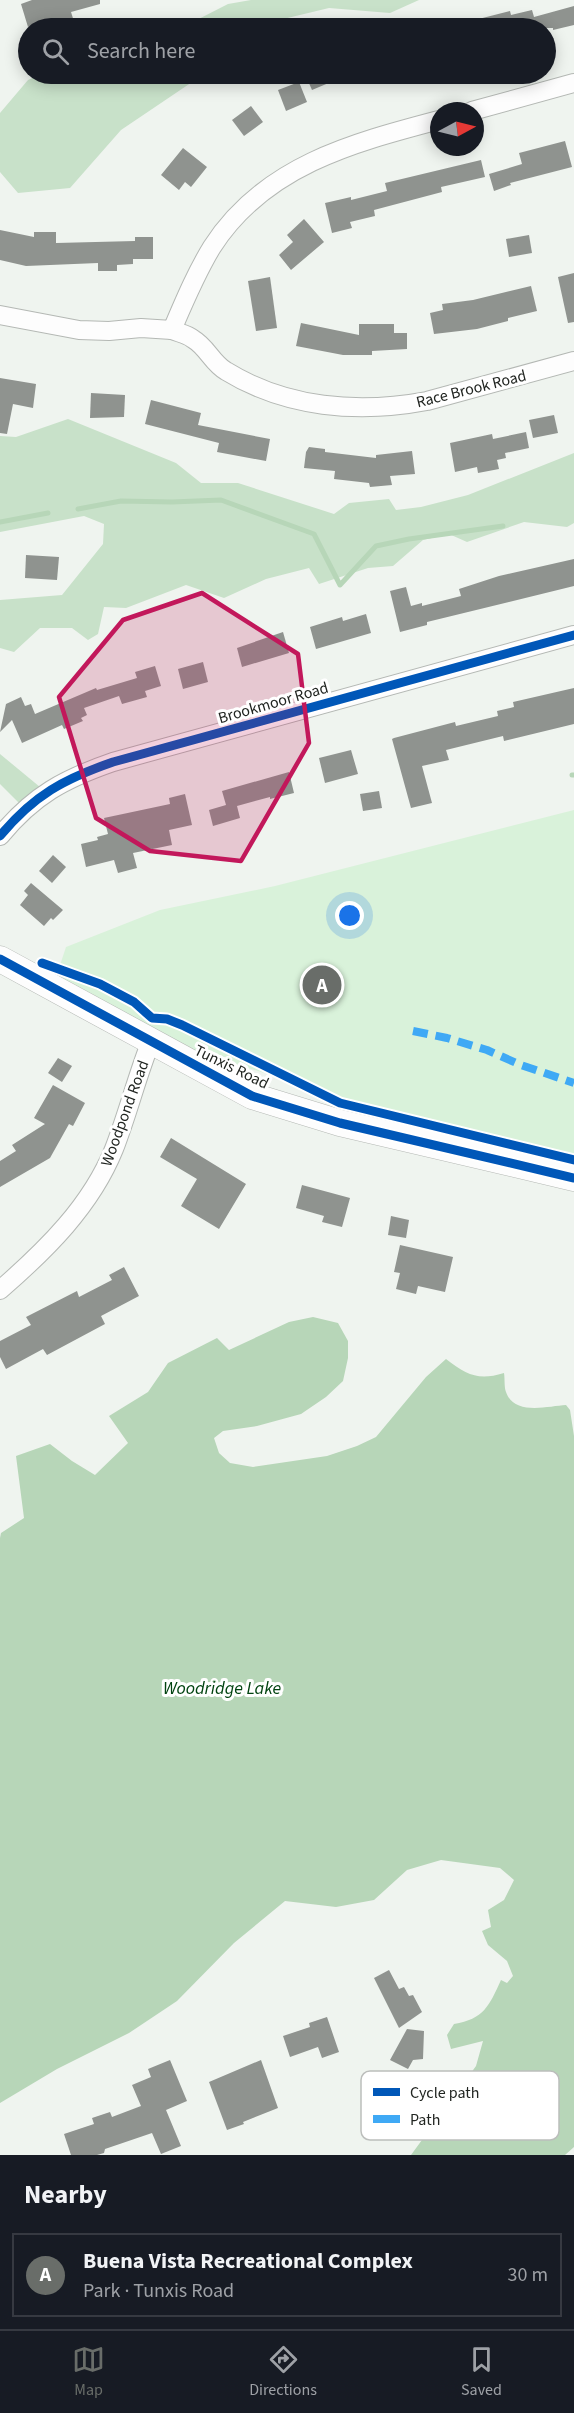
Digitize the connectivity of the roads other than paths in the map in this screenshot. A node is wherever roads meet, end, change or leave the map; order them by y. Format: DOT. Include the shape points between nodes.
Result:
graph roads {
  1 [pos="574,83"];
  2 [pos="484,108"];
  3 [pos="430,122"];
  4 [pos="0,315"];
  5 [pos="172,330"];
  6 [pos="574,362"];
  7 [pos="574,635"];
  8 [pos="0,836"];
  9 [pos="0,958"];
  10 [pos="151,1041"];
  11 [pos="574,1178"];
  12 [pos="0,1290"];
  1 -- 2 [label="street"];
  3 -- 5 [label="street" via="320,156 266,190 226,227 198,273"];
  4 -- 5 [label="street" via="79,330"];
  5 -- 6 [label="street, Race Brook Road" via="193,338 222,368 251,385 306,403 344,407 426,401"];
  7 -- 8 [label="street, Brookmoor Road" via="113,762 74,776 46,792"];
  9 -- 10 [label="street, Tunxis Road"];
  10 -- 11 [label="street, Tunxis Road" via="252,1096"];
  10 -- 12 [label="street, Woodpond Road" via="98,1181 72,1220"];
}
